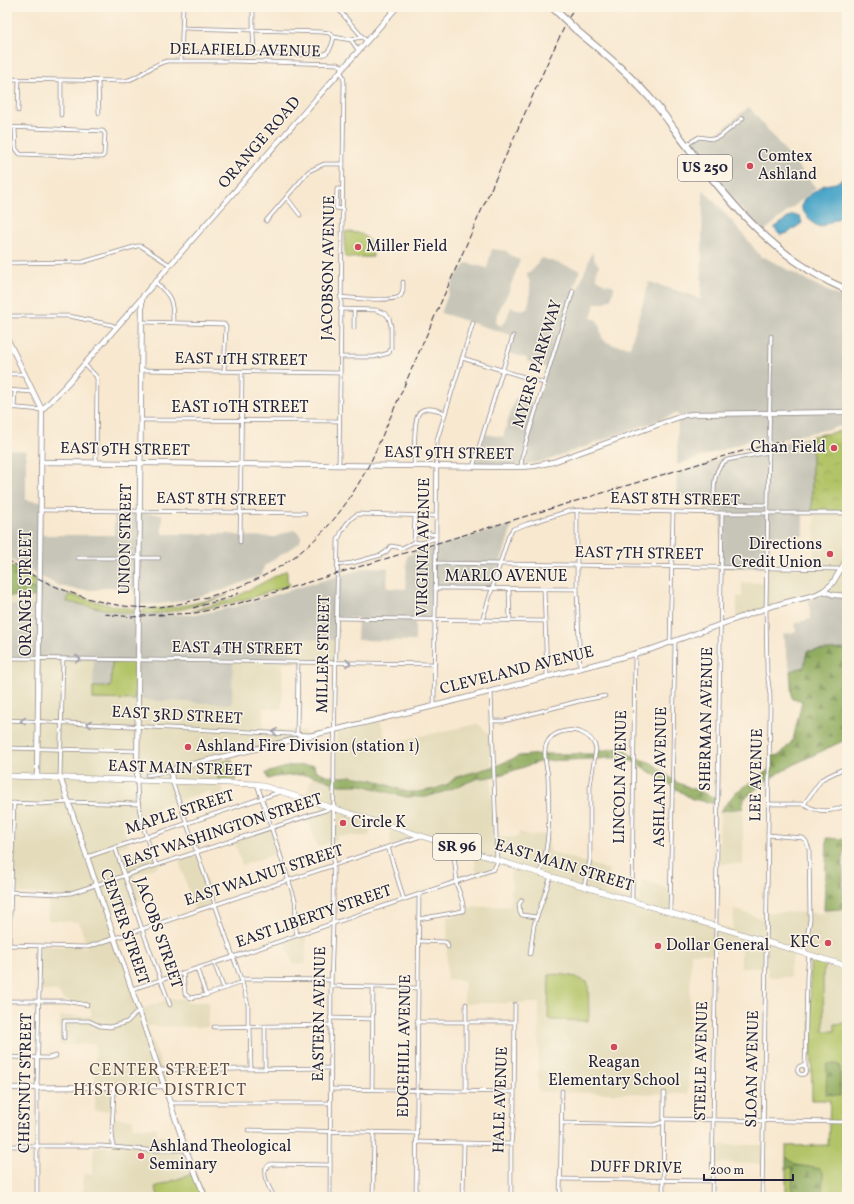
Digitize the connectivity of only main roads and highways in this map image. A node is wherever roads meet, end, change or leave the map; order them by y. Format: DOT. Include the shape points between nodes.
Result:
graph roads {
  1 [pos="397,7"];
  2 [pos="552,7"];
  3 [pos="847,290"];
  4 [pos="143,298"];
  5 [pos="7,338"];
  6 [pos="42,410"];
  7 [pos="847,412"];
  8 [pos="41,462"];
  9 [pos="140,463"];
  10 [pos="847,559"];
  11 [pos="823,591"];
  12 [pos="847,596"];
  13 [pos="7,776"];
  14 [pos="37,777"];
  15 [pos="60,777"];
  16 [pos="137,780"];
  17 [pos="172,781"];
  18 [pos="847,966"];
  19 [pos="165,1086"];
  20 [pos="7,1088"];
  21 [pos="205,1197"];
  1 -- 4 [label="main road, ORANGE ROAD" via="364,39 344,67"];
  2 -- 3 [label="highway, US 250, bridge" via="622,68 656,105 741,213 766,238 805,267"];
  4 -- 6 [label="main road, ORANGE ROAD"];
  4 -- 9 [label="main road, UNION STREET"];
  5 -- 6 [label="main road"];
  6 -- 8 [label="main road, ORANGE STREET"];
  7 -- 9 [label="main road, EAST 9TH STREET" via="685,415 553,462 521,468"];
  8 -- 9 [label="main road, EAST 9TH STREET"];
  8 -- 14 [label="main road, ORANGE STREET"];
  9 -- 16 [label="main road, UNION STREET"];
  10 -- 11 [label="main road, CLEVELAND AVENUE" via="835,580"];
  11 -- 12 [label="main road"];
  11 -- 17 [label="main road, CLEVELAND AVENUE" via="635,654 314,736 176,768 172,773"];
  13 -- 14 [label="main road, EAST MAIN STREET"];
  14 -- 15 [label="main road, EAST MAIN STREET"];
  15 -- 16 [label="main road, EAST MAIN STREET / SR 96"];
  15 -- 19 [label="main road, CENTER STREET"];
  16 -- 17 [label="main road, EAST MAIN STREET / SR 96"];
  17 -- 18 [label="main road, EAST MAIN STREET / SR 96" via="257,784"];
  19 -- 20 [label="main road"];
  19 -- 21 [label="main road, CENTER STREET"];
}
